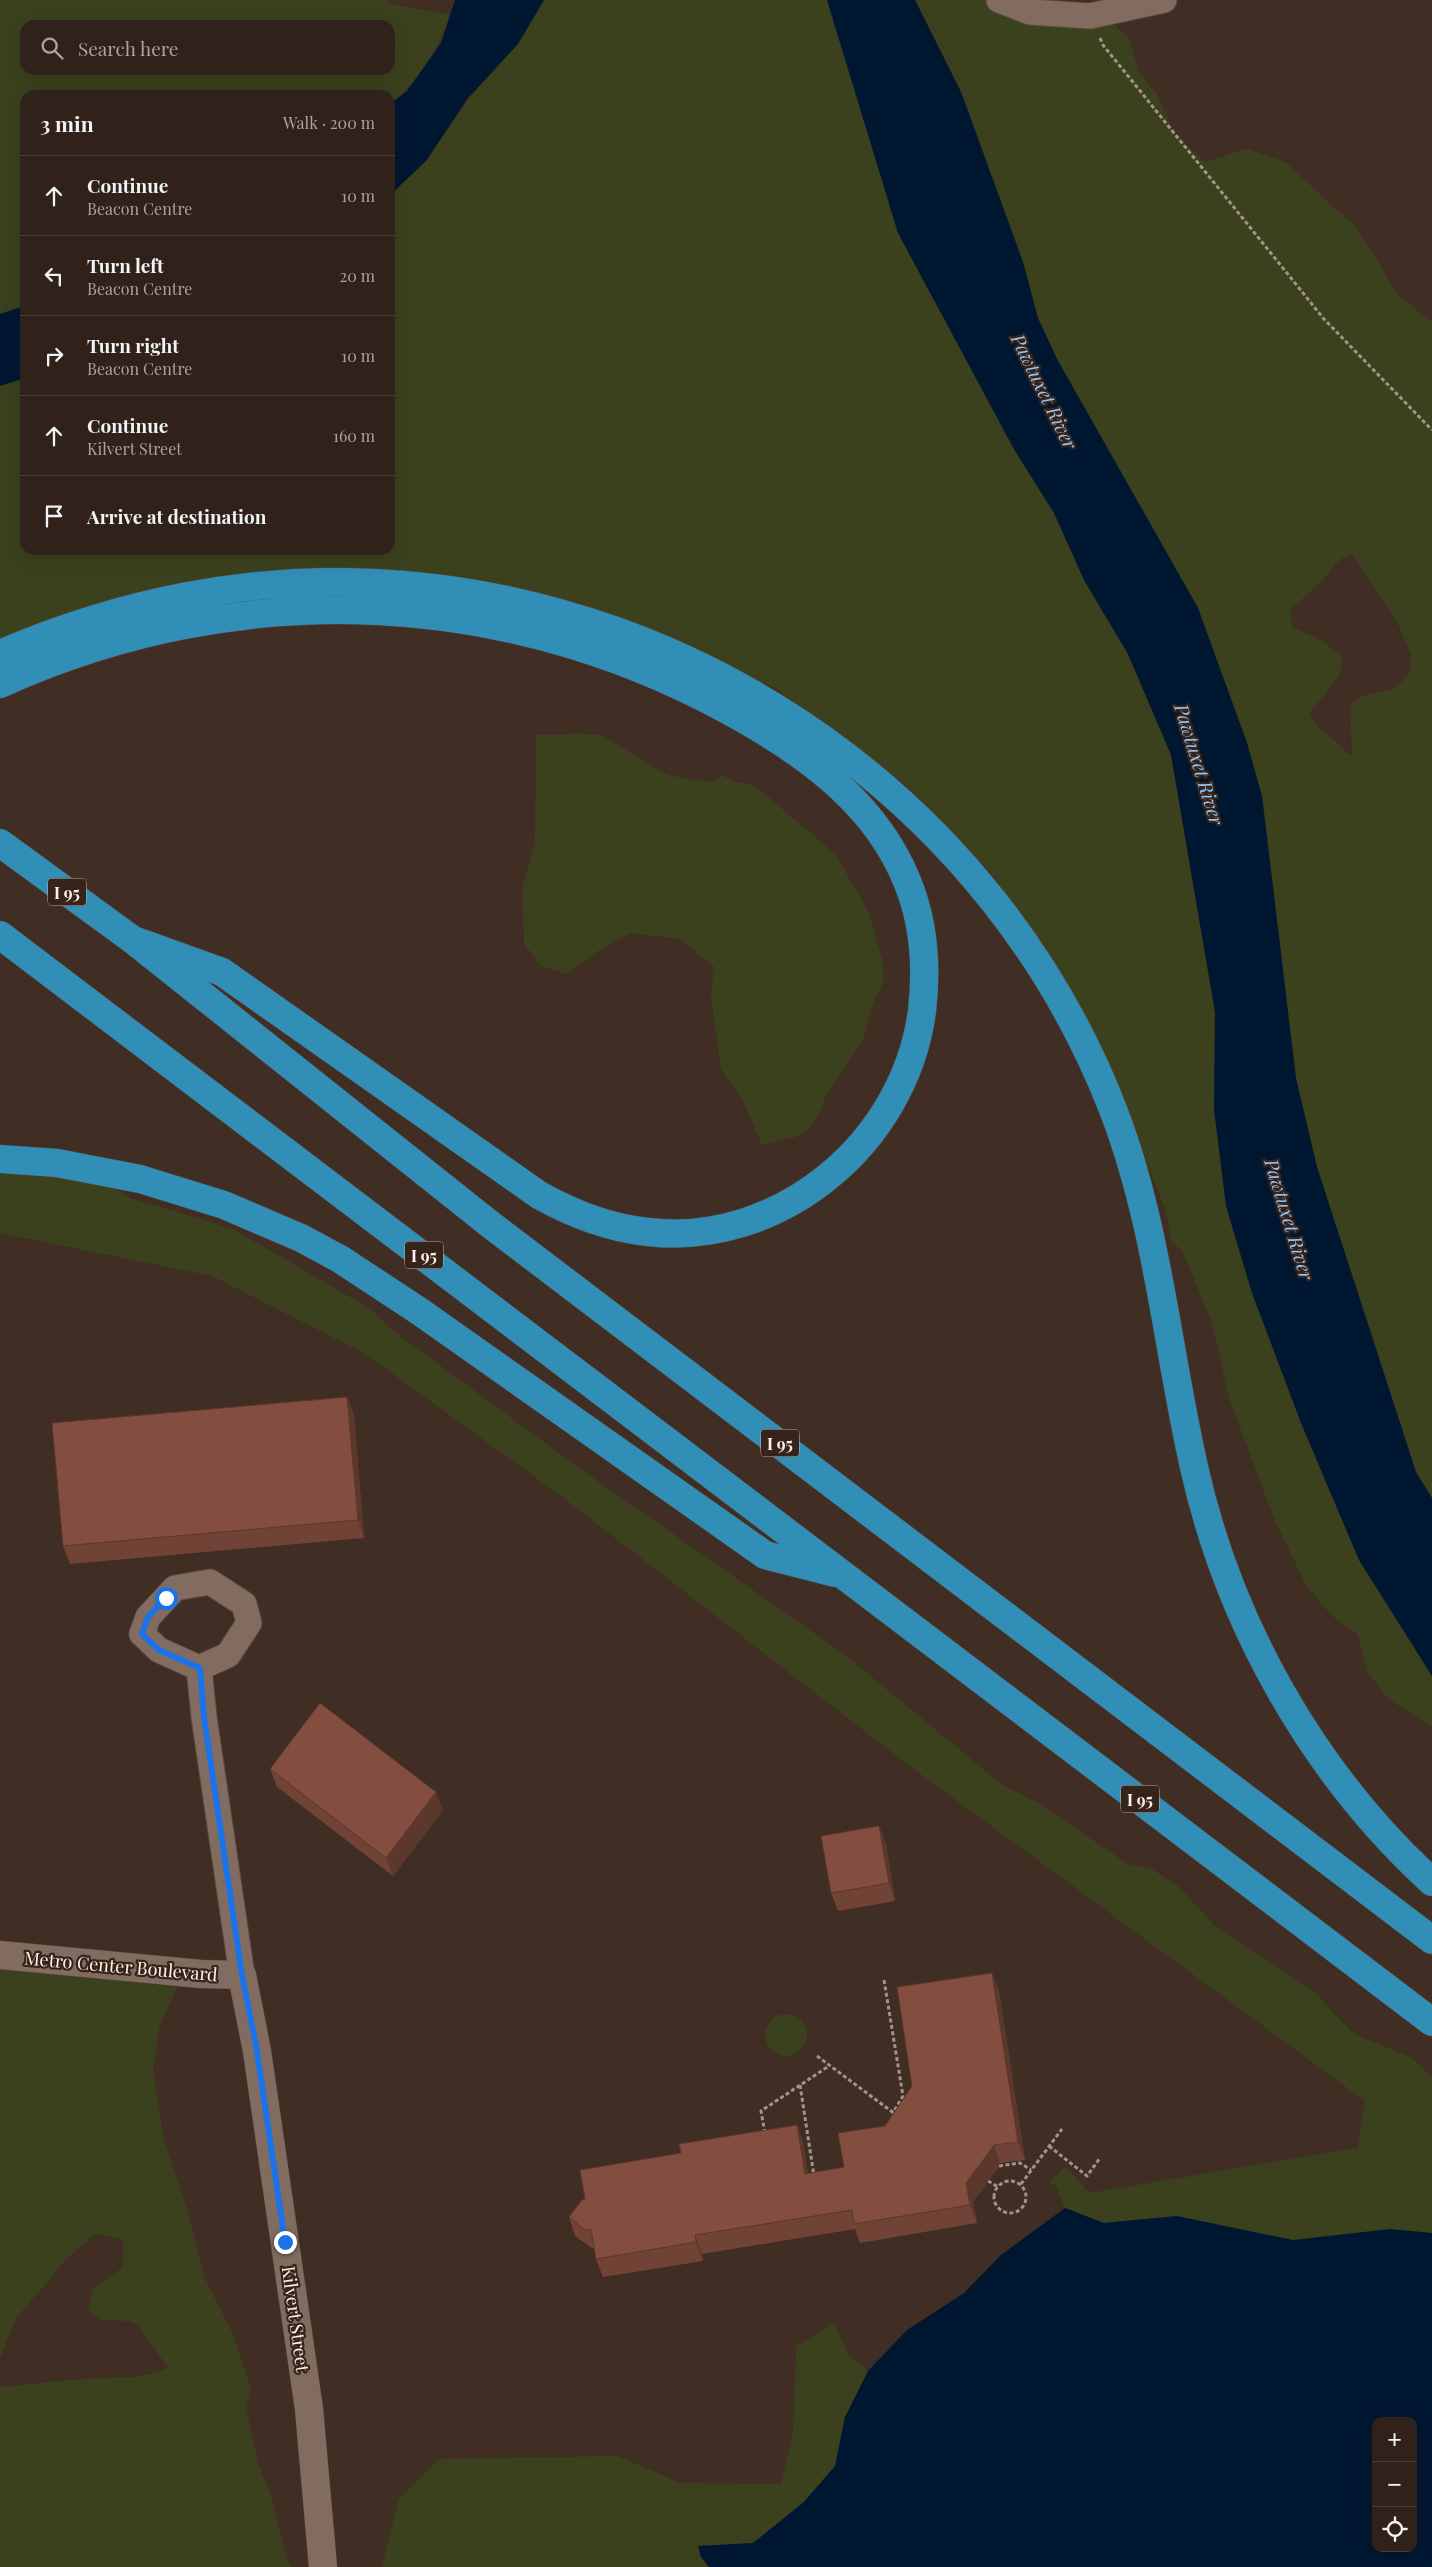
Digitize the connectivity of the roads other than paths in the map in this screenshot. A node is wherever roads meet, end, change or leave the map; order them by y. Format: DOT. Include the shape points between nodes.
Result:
graph roads {
  1 [pos="999,0"];
  2 [pos="1153,3"];
  3 [pos="0,654"];
  4 [pos="0,684"];
  5 [pos="0,843"];
  6 [pos="0,935"];
  7 [pos="133,940"];
  8 [pos="0,1159"];
  9 [pos="848,1576"];
  10 [pos="200,1668"];
  11 [pos="1432,1882"];
  12 [pos="1432,1940"];
  13 [pos="0,1955"];
  14 [pos="242,1975"];
  15 [pos="1432,2022"];
  16 [pos="324,2567"];
  1 -- 2 [label="street" via="1030,12 1090,16"];
  3 -- 11 [label="highway" via="88,621 164,600 209,592 332,582 376,582 461,591 548,608 639,638 745,690 856,762 961,860 1020,934 1095,1065 1131,1159 1146,1209 1194,1469 1214,1536 1243,1613 1280,1689 1324,1760 1348,1793"];
  4 -- 7 [label="highway" via="66,656 132,636 204,620 292,611 376,610 459,618 587,648 638,667 728,710 800,755 862,807 879,829 908,882 922,938 924,995 914,1052 904,1078 878,1125 841,1166 798,1198 749,1221 697,1232 652,1233 582,1216 546,1199 222,972"];
  5 -- 7 [label="highway, I 95"];
  6 -- 9 [label="highway, I 95"];
  7 -- 12 [label="highway, I 95" via="491,1225"];
  8 -- 9 [label="highway" via="57,1163 140,1179 224,1205 301,1238 340,1259 419,1311 765,1555"];
  9 -- 15 [label="highway, I 95"];
  10 -- 14 [label="street, Kilvert Street" via="204,1717"];
  13 -- 14 [label="street, Metro Center Boulevard"];
  14 -- 16 [label="street, Kilvert Street" via="257,2051 307,2401"];
}
